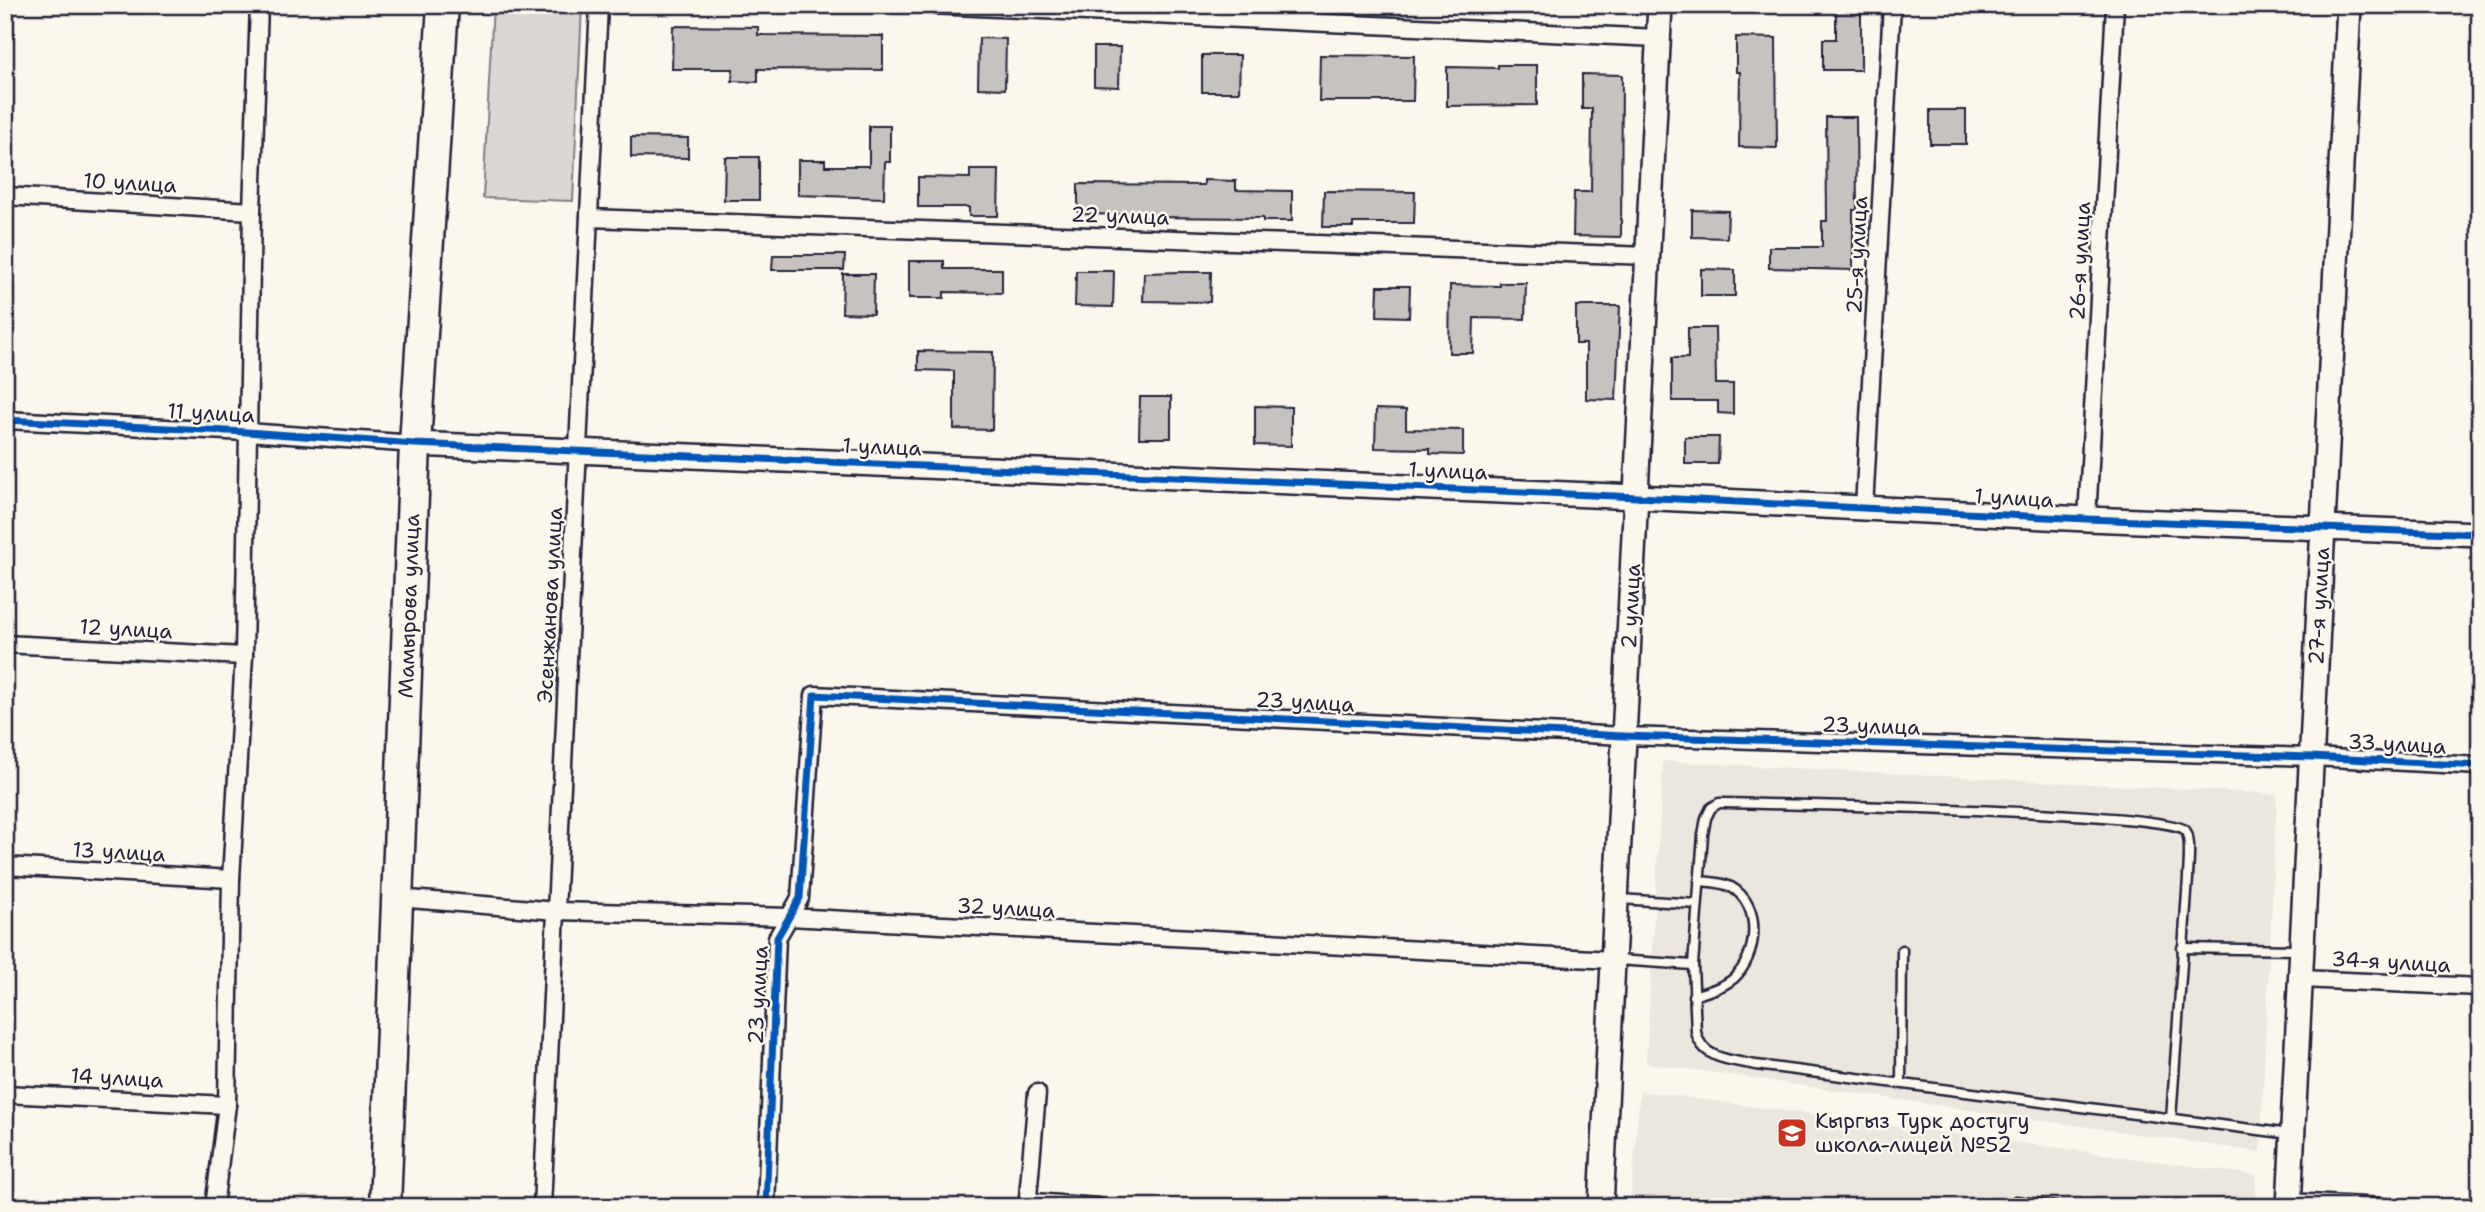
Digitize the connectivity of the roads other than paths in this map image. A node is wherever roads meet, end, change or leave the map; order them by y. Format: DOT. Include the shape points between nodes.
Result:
graph roads {
  1 [pos="259,5"];
  2 [pos="443,5"];
  3 [pos="599,5"];
  4 [pos="931,5"];
  5 [pos="1660,5"];
  6 [pos="1892,5"];
  7 [pos="2115,5"];
  8 [pos="2348,5"];
  9 [pos="1658,38"];
  10 [pos="5,196"];
  11 [pos="252,211"];
  12 [pos="589,218"];
  13 [pos="1649,256"];
  14 [pos="5,420"];
  15 [pos="247,432"];
  16 [pos="415,444"];
  17 [pos="578,451"];
  18 [pos="1637,497"];
  19 [pos="1864,508"];
  20 [pos="2087,519"];
  21 [pos="2322,529"];
  22 [pos="2480,534"];
  23 [pos="5,644"];
  24 [pos="244,656"];
  25 [pos="1624,736"];
  26 [pos="2312,757"];
  27 [pos="2480,766"];
  28 [pos="5,866"];
  29 [pos="231,879"];
  30 [pos="1699,881"];
  31 [pos="397,898"];
  32 [pos="1618,899"];
  33 [pos="1697,904"];
  34 [pos="557,911"];
  35 [pos="789,918"];
  36 [pos="2182,948"];
  37 [pos="1902,950"];
  38 [pos="2301,951"];
  39 [pos="1613,960"];
  40 [pos="1693,965"];
  41 [pos="2301,979"];
  42 [pos="2480,988"];
  43 [pos="1693,996"];
  44 [pos="1901,1083"];
  45 [pos="1037,1093"];
  46 [pos="5,1094"];
  47 [pos="228,1105"];
  48 [pos="2171,1119"];
  49 [pos="2293,1135"];
  50 [pos="1030,1203"];
  51 [pos="2289,1204"];
  52 [pos="214,1207"];
  53 [pos="386,1207"];
  54 [pos="542,1207"];
  55 [pos="766,1207"];
  56 [pos="1097,1207"];
  57 [pos="1601,1207"];
  58 [pos="2015,1207"];
  59 [pos="2056,1207"];
  60 [pos="2384,1207"];
  1 -- 11 [label="street"];
  2 -- 16 [label="highway, Мамырова улица"];
  3 -- 12 [label="street, Эсенжанова улица"];
  4 -- 9 [label="street"];
  5 -- 9 [label="street, 2 улица"];
  6 -- 19 [label="street, 25-я улица"];
  7 -- 20 [label="street, 26-я улица"];
  8 -- 21 [label="street, 27-я улица"];
  9 -- 13 [label="street, 2 улица"];
  10 -- 11 [label="street, 10 улица"];
  11 -- 15 [label="street"];
  12 -- 13 [label="street, 22 улица"];
  12 -- 17 [label="street, Эсенжанова улица"];
  13 -- 18 [label="street, 2 улица"];
  14 -- 15 [label="street, 11 улица"];
  15 -- 16 [label="street, 11 улица"];
  15 -- 24 [label="street"];
  16 -- 17 [label="street, 1 улица"];
  16 -- 31 [label="highway, Мамырова улица"];
  17 -- 18 [label="street, 1 улица"];
  17 -- 34 [label="street, Эсенжанова улица"];
  18 -- 19 [label="street, 1 улица"];
  18 -- 25 [label="street, 2 улица"];
  19 -- 20 [label="street, 1 улица"];
  20 -- 21 [label="street, 1 улица"];
  21 -- 22 [label="street, 1 улица"];
  21 -- 26 [label="street, 27-я улица"];
  23 -- 24 [label="street, 12 улица"];
  24 -- 29 [label="street"];
  25 -- 26 [label="street, 23 улица"];
  25 -- 32 [label="street, 2 улица"];
  25 -- 35 [label="street, 23 улица" via="814,695 800,898"];
  26 -- 27 [label="street, 33 улица"];
  26 -- 38 [label="street, 27-я улица"];
  28 -- 29 [label="street, 13 улица"];
  29 -- 47 [label="street"];
  30 -- 33 [label="lane"];
  30 -- 36 [label="lane" via="1706,818 1719,803 1913,808 2177,825 2188,839"];
  30 -- 43 [label="lane" via="1728,885 1743,895 1751,909 1752,936 1747,961 1739,973 1724,985"];
  31 -- 34 [label="street, 32 улица"];
  31 -- 53 [label="highway, Мамырова улица"];
  32 -- 33 [label="lane"];
  32 -- 39 [label="street, 2 улица"];
  33 -- 40 [label="lane"];
  34 -- 35 [label="street, 32 улица"];
  34 -- 54 [label="street, Эсенжанова улица"];
  35 -- 39 [label="street, 32 улица"];
  35 -- 55 [label="street, 23 улица" via="777,938"];
  36 -- 38 [label="lane"];
  36 -- 48 [label="lane"];
  37 -- 44 [label="lane"];
  38 -- 41 [label="street, 27-я улица"];
  39 -- 40 [label="lane"];
  39 -- 57 [label="street, 2 улица"];
  40 -- 43 [label="lane"];
  41 -- 42 [label="street, 34-я улица"];
  41 -- 49 [label="street, 27-я улица"];
  43 -- 44 [label="lane" via="1698,1043 1709,1054 1756,1065"];
  44 -- 48 [label="lane"];
  45 -- 50 [label="street" via="1027,1195"];
  46 -- 47 [label="street, 14 улица"];
  47 -- 52 [label="street"];
  48 -- 49 [label="lane"];
  49 -- 51 [label="street, 27-я улица"];
  50 -- 56 [label="street"];
  51 -- 60 [label="street"];
  58 -- 59 [label="lane" via="2016,1200"];
}
